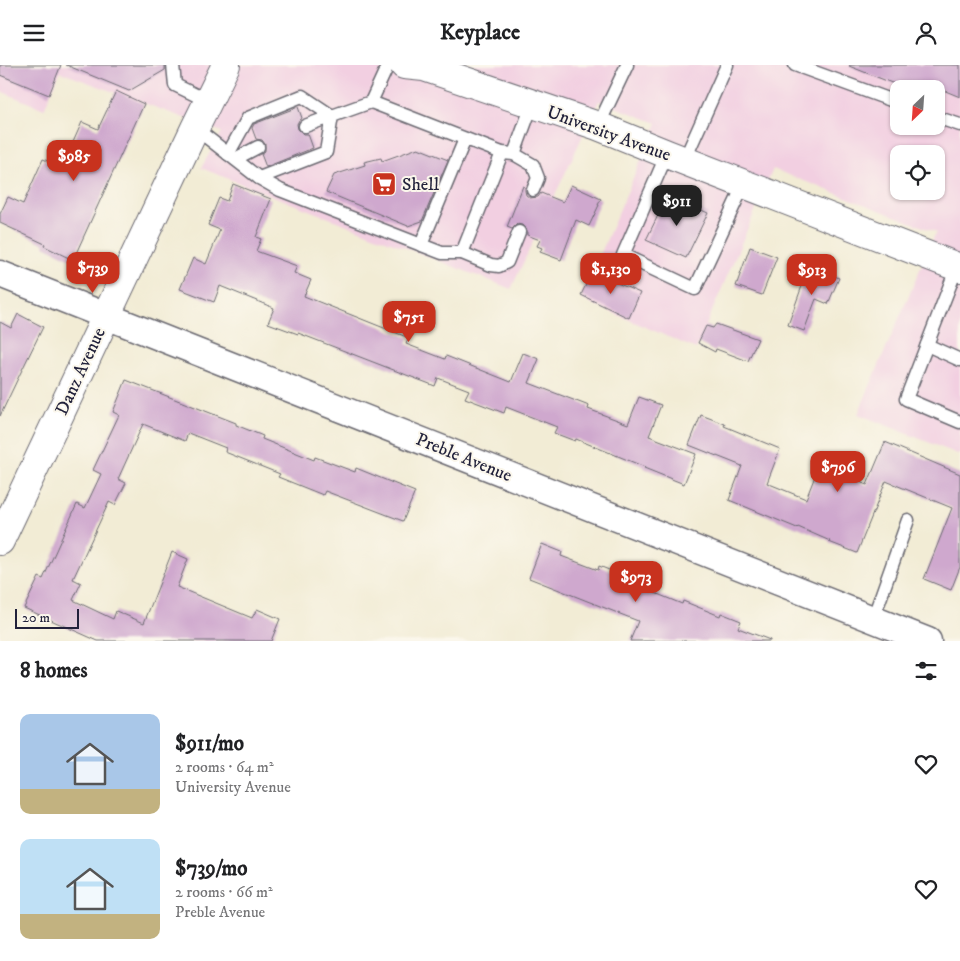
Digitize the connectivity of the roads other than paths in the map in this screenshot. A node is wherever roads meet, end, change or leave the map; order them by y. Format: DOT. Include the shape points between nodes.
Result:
graph roads {
  1 [pos="173,65"];
  2 [pos="226,65"];
  3 [pos="388,65"];
  4 [pos="627,65"];
  5 [pos="727,65"];
  6 [pos="795,65"];
  7 [pos="416,66"];
  8 [pos="890,100"];
  9 [pos="208,101"];
  10 [pos="371,102"];
  11 [pos="532,105"];
  12 [pos="332,116"];
  13 [pos="945,120"];
  14 [pos="960,125"];
  15 [pos="305,126"];
  16 [pos="598,127"];
  17 [pos="195,129"];
  18 [pos="466,139"];
  19 [pos="258,147"];
  20 [pos="508,154"];
  21 [pos="232,157"];
  22 [pos="675,158"];
  23 [pos="259,178"];
  24 [pos="744,184"];
  25 [pos="534,190"];
  26 [pos="519,232"];
  27 [pos="421,245"];
  28 [pos="462,253"];
  29 [pos="959,267"];
  30 [pos="0,274"];
  31 [pos="107,315"];
  32 [pos="927,345"];
  33 [pos="960,360"];
  34 [pos="960,422"];
  35 [pos="908,520"];
  36 [pos="0,541"];
  37 [pos="873,619"];
  38 [pos="928,641"];
  1 -- 9 [label="lane" via="175,85"];
  2 -- 9 [label="main road, Danz Avenue"];
  3 -- 10 [label="lane"];
  4 -- 16 [label="lane"];
  5 -- 22 [label="lane"];
  6 -- 8 [label="lane"];
  7 -- 11 [label="main road, University Avenue"];
  9 -- 17 [label="main road, Danz Avenue"];
  10 -- 12 [label="lane"];
  10 -- 18 [label="lane"];
  11 -- 16 [label="main road, University Avenue"];
  11 -- 20 [label="lane"];
  12 -- 15 [label="lane"];
  12 -- 21 [label="lane" via="302,96 248,118"];
  12 -- 23 [label="lane" via="326,152"];
  13 -- 14 [label="lane"];
  16 -- 22 [label="main road, University Avenue"];
  17 -- 21 [label="lane"];
  17 -- 31 [label="main road, Danz Avenue"];
  18 -- 20 [label="lane"];
  18 -- 27 [label="lane"];
  19 -- 21 [label="lane"];
  20 -- 25 [label="lane" via="533,165 538,178"];
  20 -- 28 [label="lane"];
  21 -- 23 [label="lane"];
  22 -- 24 [label="main road, University Avenue"];
  22 -- 24 [label="lane" via="623,255 695,289"];
  23 -- 27 [label="lane" via="280,190"];
  24 -- 29 [label="main road, University Avenue"];
  26 -- 28 [label="lane" via="507,262 500,266"];
  27 -- 28 [label="lane" via="442,253"];
  29 -- 32 [label="lane"];
  30 -- 31 [label="street, Preble Avenue"];
  31 -- 36 [label="main road, Danz Avenue"];
  31 -- 37 [label="street, Preble Avenue"];
  32 -- 33 [label="lane"];
  32 -- 34 [label="lane" via="906,399"];
  35 -- 37 [label="lane"];
  37 -- 38 [label="street, Preble Avenue"];
}
